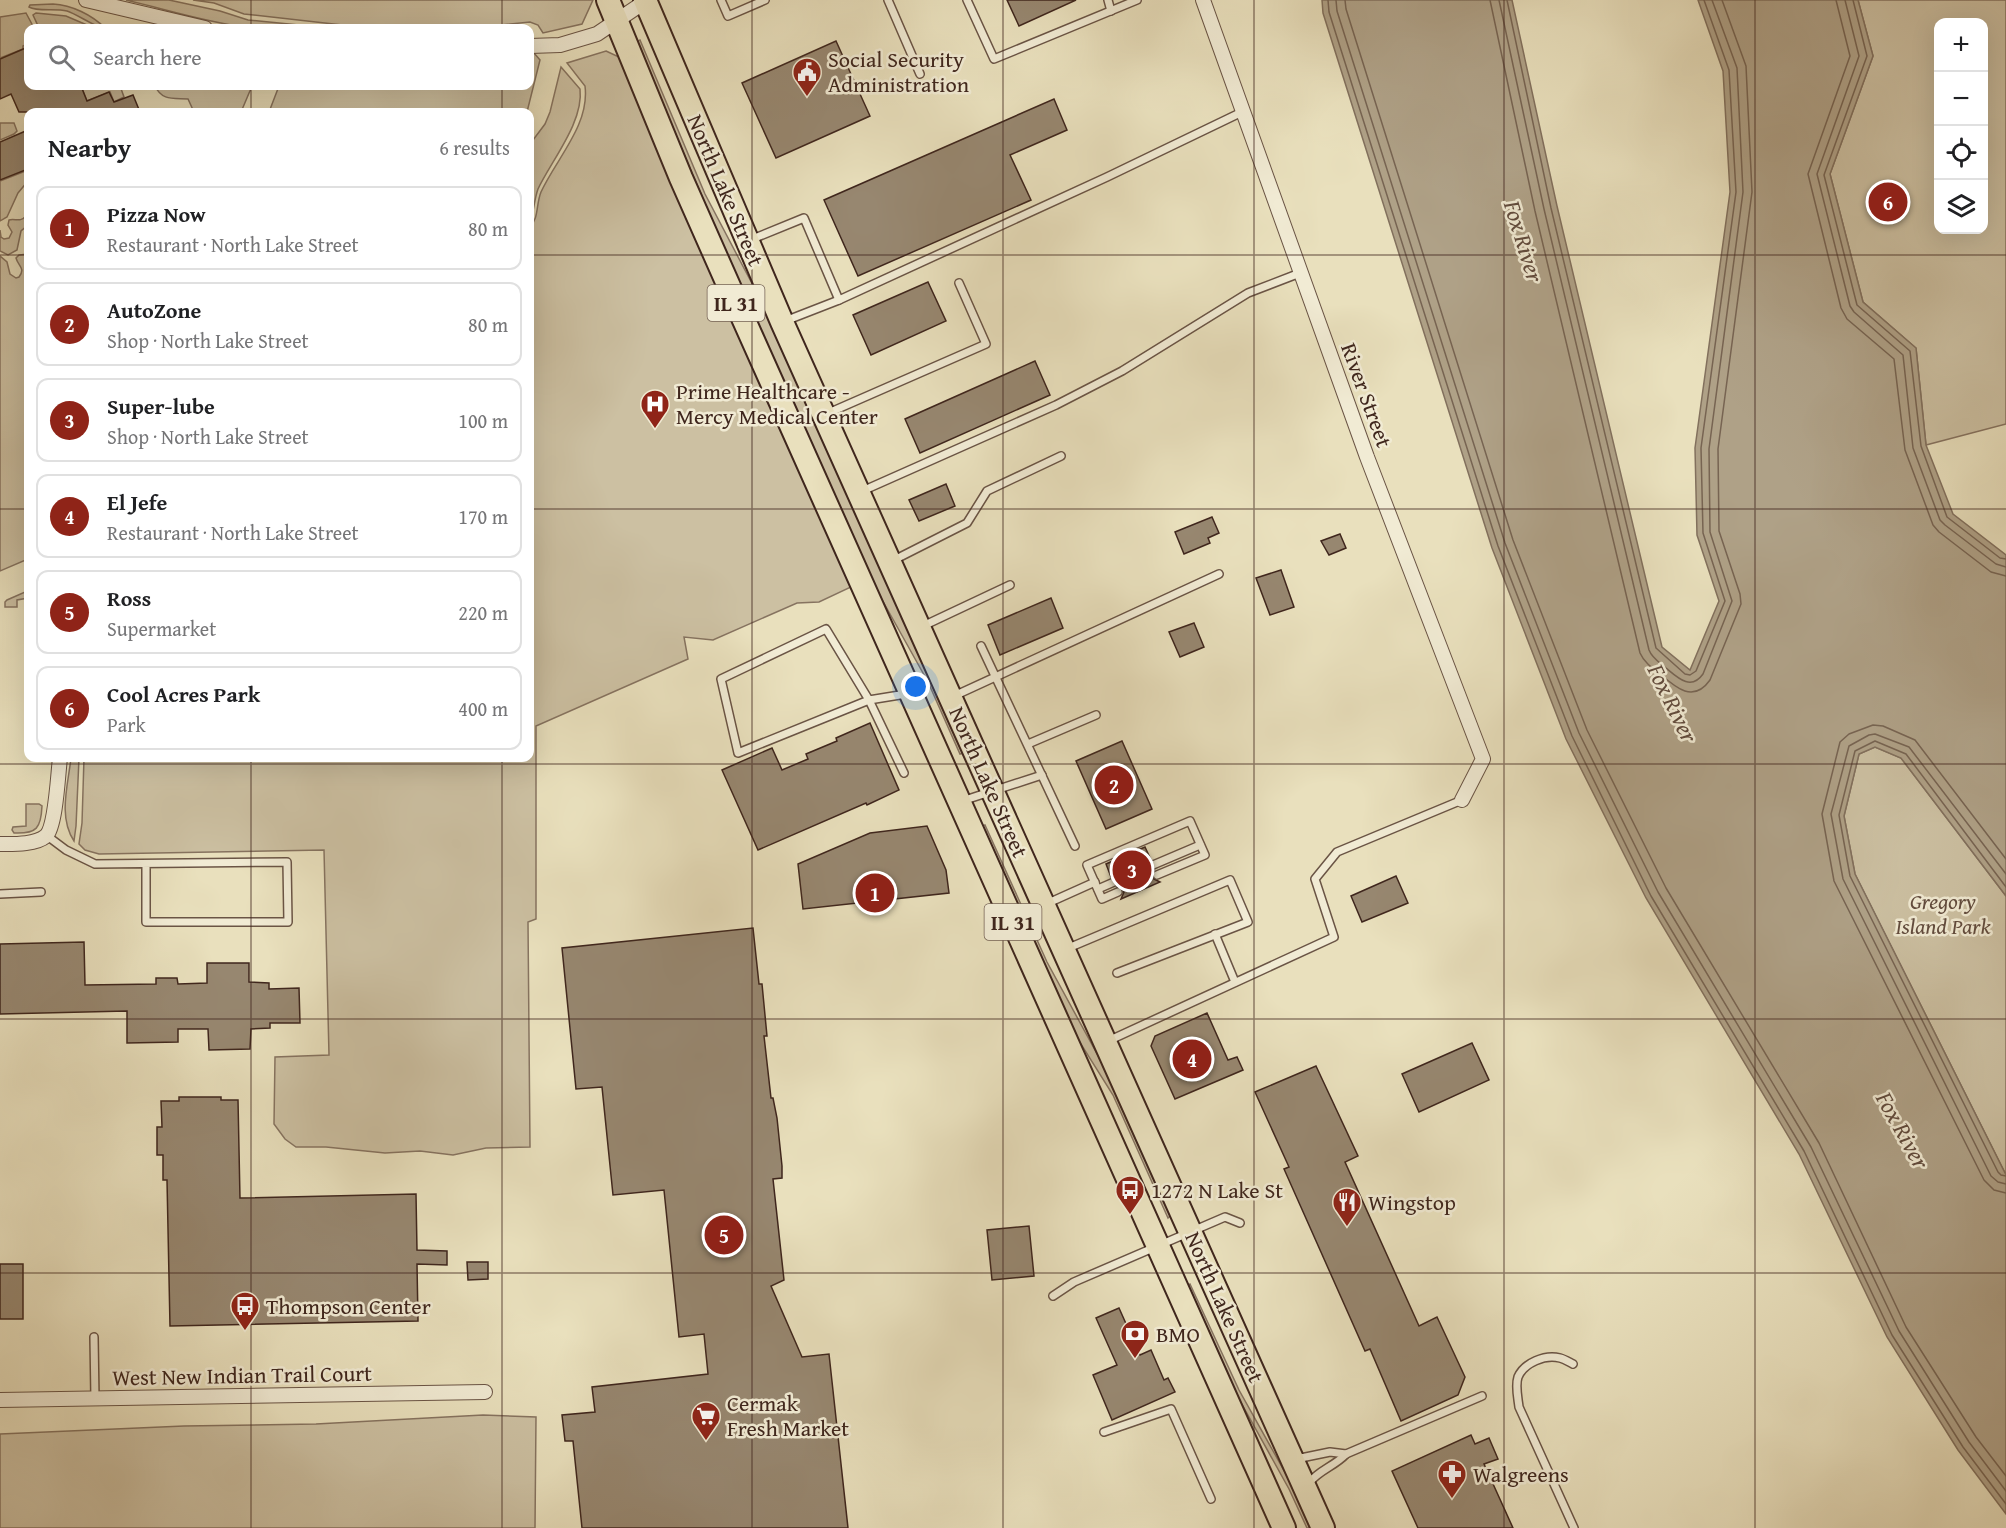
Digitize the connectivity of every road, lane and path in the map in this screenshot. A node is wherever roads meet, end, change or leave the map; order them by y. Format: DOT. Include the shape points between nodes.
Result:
graph roads {
  1 [pos="87,0"];
  2 [pos="647,0"];
  3 [pos="721,0"];
  4 [pos="765,0"];
  5 [pos="888,0"];
  6 [pos="967,0"];
  7 [pos="1108,0"];
  8 [pos="1137,0"];
  9 [pos="1203,0"];
  10 [pos="612,10"];
  11 [pos="1111,11"];
  12 [pos="188,24"];
  13 [pos="534,46"];
  14 [pos="920,74"];
  15 [pos="1242,112"];
  16 [pos="747,241"];
  17 [pos="1300,273"];
  18 [pos="959,283"];
  19 [pos="838,300"];
  20 [pos="782,322"];
  21 [pos="824,415"];
  22 [pos="1061,456"];
  23 [pos="859,493"];
  24 [pos="891,562"];
  25 [pos="1219,574"];
  26 [pos="1010,585"];
  27 [pos="920,628"];
  28 [pos="981,646"];
  29 [pos="997,678"];
  30 [pos="910,693"];
  31 [pos="951,697"];
  32 [pos="869,700"];
  33 [pos="1096,715"];
  34 [pos="1028,744"];
  35 [pos="60,762"];
  36 [pos="904,773"];
  37 [pos="1042,775"];
  38 [pos="992,791"];
  39 [pos="1462,800"];
  40 [pos="960,802"];
  41 [pos="46,835"];
  42 [pos="0,844"];
  43 [pos="1200,845"];
  44 [pos="1075,846"];
  45 [pos="146,864"];
  46 [pos="1153,865"];
  47 [pos="1158,875"];
  48 [pos="1114,882"];
  49 [pos="1096,886"];
  50 [pos="41,892"];
  51 [pos="1118,892"];
  52 [pos="0,894"];
  53 [pos="1044,905"];
  54 [pos="1215,934"];
  55 [pos="1064,950"];
  56 [pos="1117,973"];
  57 [pos="1235,982"];
  58 [pos="1105,1042"];
  59 [pos="1240,1223"];
  60 [pos="1191,1232"];
  61 [pos="1158,1246"];
  62 [pos="1053,1296"];
  63 [pos="94,1337"];
  64 [pos="1573,1364"];
  65 [pos="485,1392"];
  66 [pos="1482,1396"];
  67 [pos="95,1399"];
  68 [pos="0,1400"];
  69 [pos="1104,1432"];
  70 [pos="1346,1454"];
  71 [pos="1293,1460"];
  72 [pos="1306,1488"];
  73 [pos="1211,1499"];
  74 [pos="1284,1528"];
  75 [pos="1323,1528"];
  76 [pos="1574,1528"];
  1 -- 12 [label="street"];
  2 -- 10 [label="street"];
  2 -- 16 [label="main road, North Lake Street"];
  3 -- 4 [label="lane" via="728,16"];
  5 -- 14 [label="lane"];
  6 -- 11 [label="lane" via="994,59"];
  7 -- 11 [label="lane"];
  8 -- 11 [label="lane"];
  9 -- 15 [label="street, River Street"];
  10 -- 13 [label="street" via="597,34 560,45"];
  10 -- 30 [label="main road, North Lake Street / IL 31" via="708,239"];
  15 -- 17 [label="street, River Street"];
  15 -- 19 [label="lane"];
  16 -- 19 [label="lane" via="804,218"];
  16 -- 20 [label="main road, North Lake Street"];
  17 -- 23 [label="lane" via="1248,293 1122,371 1056,405"];
  17 -- 39 [label="street, River Street" via="1483,759"];
  18 -- 21 [label="lane" via="986,344"];
  19 -- 20 [label="lane"];
  20 -- 21 [label="main road, North Lake Street"];
  21 -- 23 [label="main road, North Lake Street"];
  22 -- 24 [label="lane" via="987,491 967,523"];
  23 -- 24 [label="main road, North Lake Street"];
  24 -- 27 [label="main road, North Lake Street"];
  25 -- 29 [label="lane"];
  26 -- 27 [label="lane"];
  27 -- 31 [label="main road, North Lake Street"];
  28 -- 29 [label="lane"];
  29 -- 31 [label="lane"];
  29 -- 34 [label="lane"];
  30 -- 32 [label="lane"];
  30 -- 40 [label="main road, North Lake Street / IL 31"];
  31 -- 38 [label="main road, North Lake Street"];
  32 -- 32 [label="lane" via="826,629 721,679 738,753"];
  32 -- 36 [label="lane"];
  33 -- 34 [label="lane"];
  34 -- 37 [label="lane"];
  35 -- 41 [label="street" via="54,810"];
  37 -- 38 [label="lane"];
  37 -- 44 [label="lane"];
  38 -- 40 [label="lane"];
  38 -- 53 [label="main road, North Lake Street"];
  39 -- 57 [label="lane" via="1337,852 1315,879 1334,937"];
  40 -- 61 [label="main road, North Lake Street / IL 31"];
  41 -- 42 [label="street" via="34,841"];
  41 -- 45 [label="lane" via="95,864"];
  43 -- 46 [label="lane"];
  43 -- 47 [label="lane" via="1205,855"];
  43 -- 49 [label="lane" via="1190,821 1087,865"];
  45 -- 45 [label="lane" via="287,862 288,922 146,922"];
  48 -- 49 [label="lane"];
  49 -- 51 [label="lane" via="1102,899"];
  49 -- 53 [label="lane"];
  50 -- 52 [label="lane"];
  53 -- 55 [label="main road, North Lake Street"];
  54 -- 55 [label="lane" via="1248,922 1230,880"];
  54 -- 56 [label="lane"];
  54 -- 57 [label="lane"];
  55 -- 58 [label="main road, North Lake Street"];
  57 -- 58 [label="lane"];
  58 -- 60 [label="main road, North Lake Street"];
  59 -- 60 [label="lane" via="1226,1217"];
  60 -- 61 [label="lane"];
  60 -- 71 [label="main road, North Lake Street"];
  61 -- 62 [label="lane" via="1074,1282"];
  61 -- 74 [label="main road, North Lake Street / IL 31"];
  63 -- 67 [label="lane"];
  64 -- 76 [label="lane" via="1558,1357 1527,1365 1518,1378 1517,1392 1520,1407"];
  65 -- 67 [label="street, West New Indian Trail Court"];
  66 -- 70 [label="lane"];
  67 -- 68 [label="street, West New Indian Trail Court"];
  69 -- 73 [label="lane" via="1171,1409"];
  70 -- 71 [label="lane" via="1330,1452"];
  70 -- 72 [label="lane" via="1338,1464 1314,1476"];
  71 -- 72 [label="main road, North Lake Street"];
  72 -- 75 [label="main road, North Lake Street"];
}
